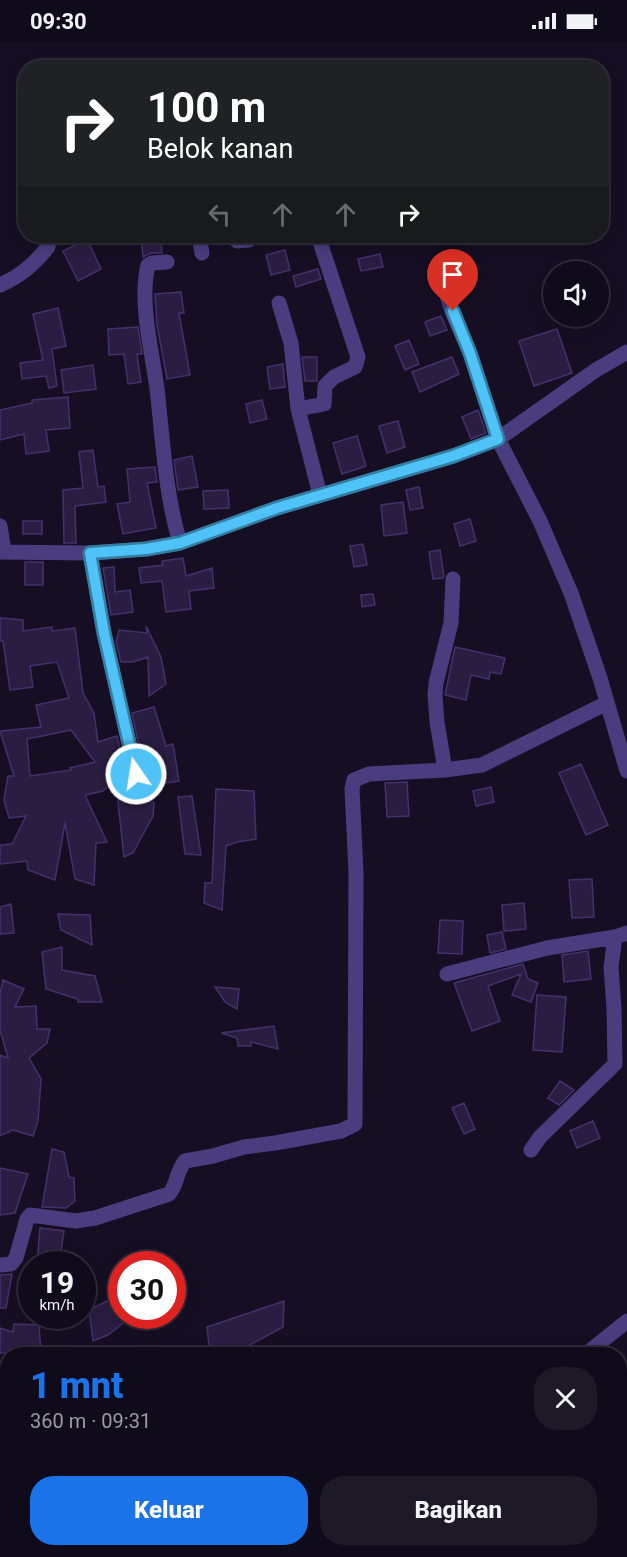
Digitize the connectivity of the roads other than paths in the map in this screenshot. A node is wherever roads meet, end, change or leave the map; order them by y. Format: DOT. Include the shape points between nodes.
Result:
graph roads {
  1 [pos="200,243"];
  2 [pos="320,243"];
  3 [pos="48,247"];
  4 [pos="202,253"];
  5 [pos="167,262"];
  6 [pos="439,272"];
  7 [pos="0,285"];
  8 [pos="279,303"];
  9 [pos="627,352"];
  10 [pos="298,409"];
  11 [pos="498,439"];
  12 [pos="320,495"];
  13 [pos="0,526"];
  14 [pos="180,543"];
  15 [pos="2,552"];
  16 [pos="90,553"];
  17 [pos="453,579"];
  18 [pos="607,703"];
  19 [pos="445,770"];
  20 [pos="627,771"];
  21 [pos="136,774"];
  22 [pos="621,935"];
  23 [pos="447,974"];
  24 [pos="531,1150"];
  25 [pos="0,1265"];
  26 [pos="627,1321"];
  27 [pos="595,1347"];
  1 -- 4 [label="street"];
  2 -- 10 [label="street" via="358,357 356,367 325,386 324,404"];
  3 -- 7 [label="street" via="27,271"];
  5 -- 14 [label="street" via="148,265 144,296 164,465"];
  6 -- 11 [label="street"];
  8 -- 10 [label="street" via="291,343"];
  9 -- 11 [label="street"];
  10 -- 12 [label="street"];
  11 -- 12 [label="street"];
  11 -- 18 [label="street" via="558,560"];
  12 -- 14 [label="street"];
  13 -- 15 [label="street"];
  14 -- 16 [label="street"];
  15 -- 16 [label="street"];
  16 -- 21 [label="street"];
  17 -- 19 [label="street" via="451,623 435,695"];
  18 -- 19 [label="street" via="482,765"];
  18 -- 20 [label="street"];
  19 -- 25 [label="street" via="369,774 354,780 355,1124 341,1131 185,1161 169,1194 111,1214 76,1221 30,1215 16,1258 11,1264"];
  22 -- 23 [label="street" via="547,948"];
  22 -- 24 [label="street" via="611,967 615,1064"];
  26 -- 27 [label="street"];
}
